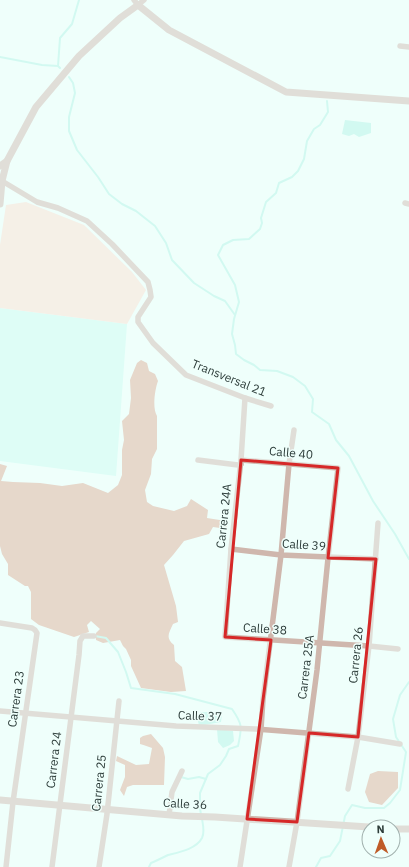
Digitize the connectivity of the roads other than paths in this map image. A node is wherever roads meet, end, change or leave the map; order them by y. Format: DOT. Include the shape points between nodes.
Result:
graph roads {
  1 [pos="138,2"];
  2 [pos="400,46"];
  3 [pos="409,47"];
  4 [pos="409,101"];
  5 [pos="7,161"];
  6 [pos="0,166"];
  7 [pos="2,181"];
  8 [pos="0,204"];
  9 [pos="245,398"];
  10 [pos="271,406"];
  11 [pos="294,430"];
  12 [pos="198,460"];
  13 [pos="241,462"];
  14 [pos="289,464"];
  15 [pos="338,468"];
  16 [pos="378,523"];
  17 [pos="231,549"];
  18 [pos="281,555"];
  19 [pos="328,558"];
  20 [pos="376,559"];
  21 [pos="0,623"];
  22 [pos="94,636"];
  23 [pos="225,638"];
  24 [pos="271,640"];
  25 [pos="320,644"];
  26 [pos="369,646"];
  27 [pos="398,649"];
  28 [pos="119,701"];
  29 [pos="0,711"];
  30 [pos="25,713"];
  31 [pos="70,718"];
  32 [pos="117,722"];
  33 [pos="259,729"];
  34 [pos="309,733"];
  35 [pos="358,737"];
  36 [pos="400,744"];
  37 [pos="182,771"];
  38 [pos="348,789"];
  39 [pos="0,800"];
  40 [pos="13,802"];
  41 [pos="60,805"];
  42 [pos="107,809"];
  43 [pos="169,814"];
  44 [pos="247,819"];
  45 [pos="296,822"];
  46 [pos="361,826"];
  47 [pos="6,867"];
  48 [pos="52,867"];
  49 [pos="99,867"];
  50 [pos="240,867"];
  51 [pos="289,867"];
  1 -- 4 [label="street" via="169,30 286,92"];
  1 -- 5 [label="street" via="79,56 36,107"];
  2 -- 3 [label="street"];
  5 -- 6 [label="street"];
  5 -- 7 [label="street"];
  7 -- 8 [label="street"];
  7 -- 9 [label="street, Transversal 21" via="37,202 87,221 148,282 150,297 138,317 138,322 153,343 186,375"];
  9 -- 10 [label="street, Transversal 21"];
  9 -- 13 [label="street, Carrera 24A"];
  11 -- 14 [label="street"];
  12 -- 13 [label="street, Calle 40" via="238,465"];
  13 -- 14 [label="street, Calle 40"];
  13 -- 17 [label="street, Carrera 24A"];
  14 -- 15 [label="street, Calle 40"];
  14 -- 18 [label="street"];
  15 -- 19 [label="street, Carrera 25A"];
  16 -- 20 [label="street, Carrera 26"];
  17 -- 18 [label="street, Calle 39"];
  17 -- 23 [label="street, Carrera 24A"];
  18 -- 19 [label="street, Calle 39"];
  18 -- 24 [label="street"];
  19 -- 20 [label="street, Calle 39"];
  19 -- 25 [label="street, Carrera 25A"];
  20 -- 26 [label="street, Carrera 26"];
  21 -- 30 [label="street, Carrera 23" via="32,628 36,633"];
  22 -- 31 [label="street, Carrera 24" via="83,636 80,641"];
  23 -- 24 [label="street, Calle 38"];
  24 -- 25 [label="street, Calle 38"];
  24 -- 33 [label="street"];
  25 -- 26 [label="street, Calle 38"];
  25 -- 34 [label="street, Carrera 25A"];
  26 -- 27 [label="street, Calle 38"];
  26 -- 35 [label="street, Carrera 26"];
  28 -- 32 [label="street, Carrera 25"];
  29 -- 30 [label="street, Calle 37"];
  30 -- 31 [label="street, Calle 37"];
  30 -- 40 [label="street, Carrera 23"];
  31 -- 32 [label="street, Calle 37"];
  31 -- 41 [label="street, Carrera 24"];
  32 -- 33 [label="street, Calle 37"];
  32 -- 42 [label="street, Carrera 25"];
  33 -- 34 [label="street, Calle 37"];
  33 -- 44 [label="street"];
  34 -- 35 [label="street, Calle 37"];
  34 -- 45 [label="street, Carrera 25A"];
  35 -- 36 [label="street, Calle 37"];
  35 -- 38 [label="street, Carrera 26"];
  37 -- 43 [label="street" via="172,792"];
  39 -- 40 [label="street, Calle 36"];
  40 -- 41 [label="street, Calle 36"];
  40 -- 47 [label="street, Carrera 23"];
  41 -- 42 [label="street, Calle 36"];
  41 -- 48 [label="street, Carrera 24"];
  42 -- 43 [label="street, Calle 36"];
  42 -- 49 [label="street, Carrera 25"];
  43 -- 44 [label="street, Calle 36"];
  44 -- 45 [label="street, Calle 36"];
  44 -- 50 [label="street"];
  45 -- 46 [label="street, Calle 36"];
  45 -- 51 [label="street, Carrera 25A"];
}
